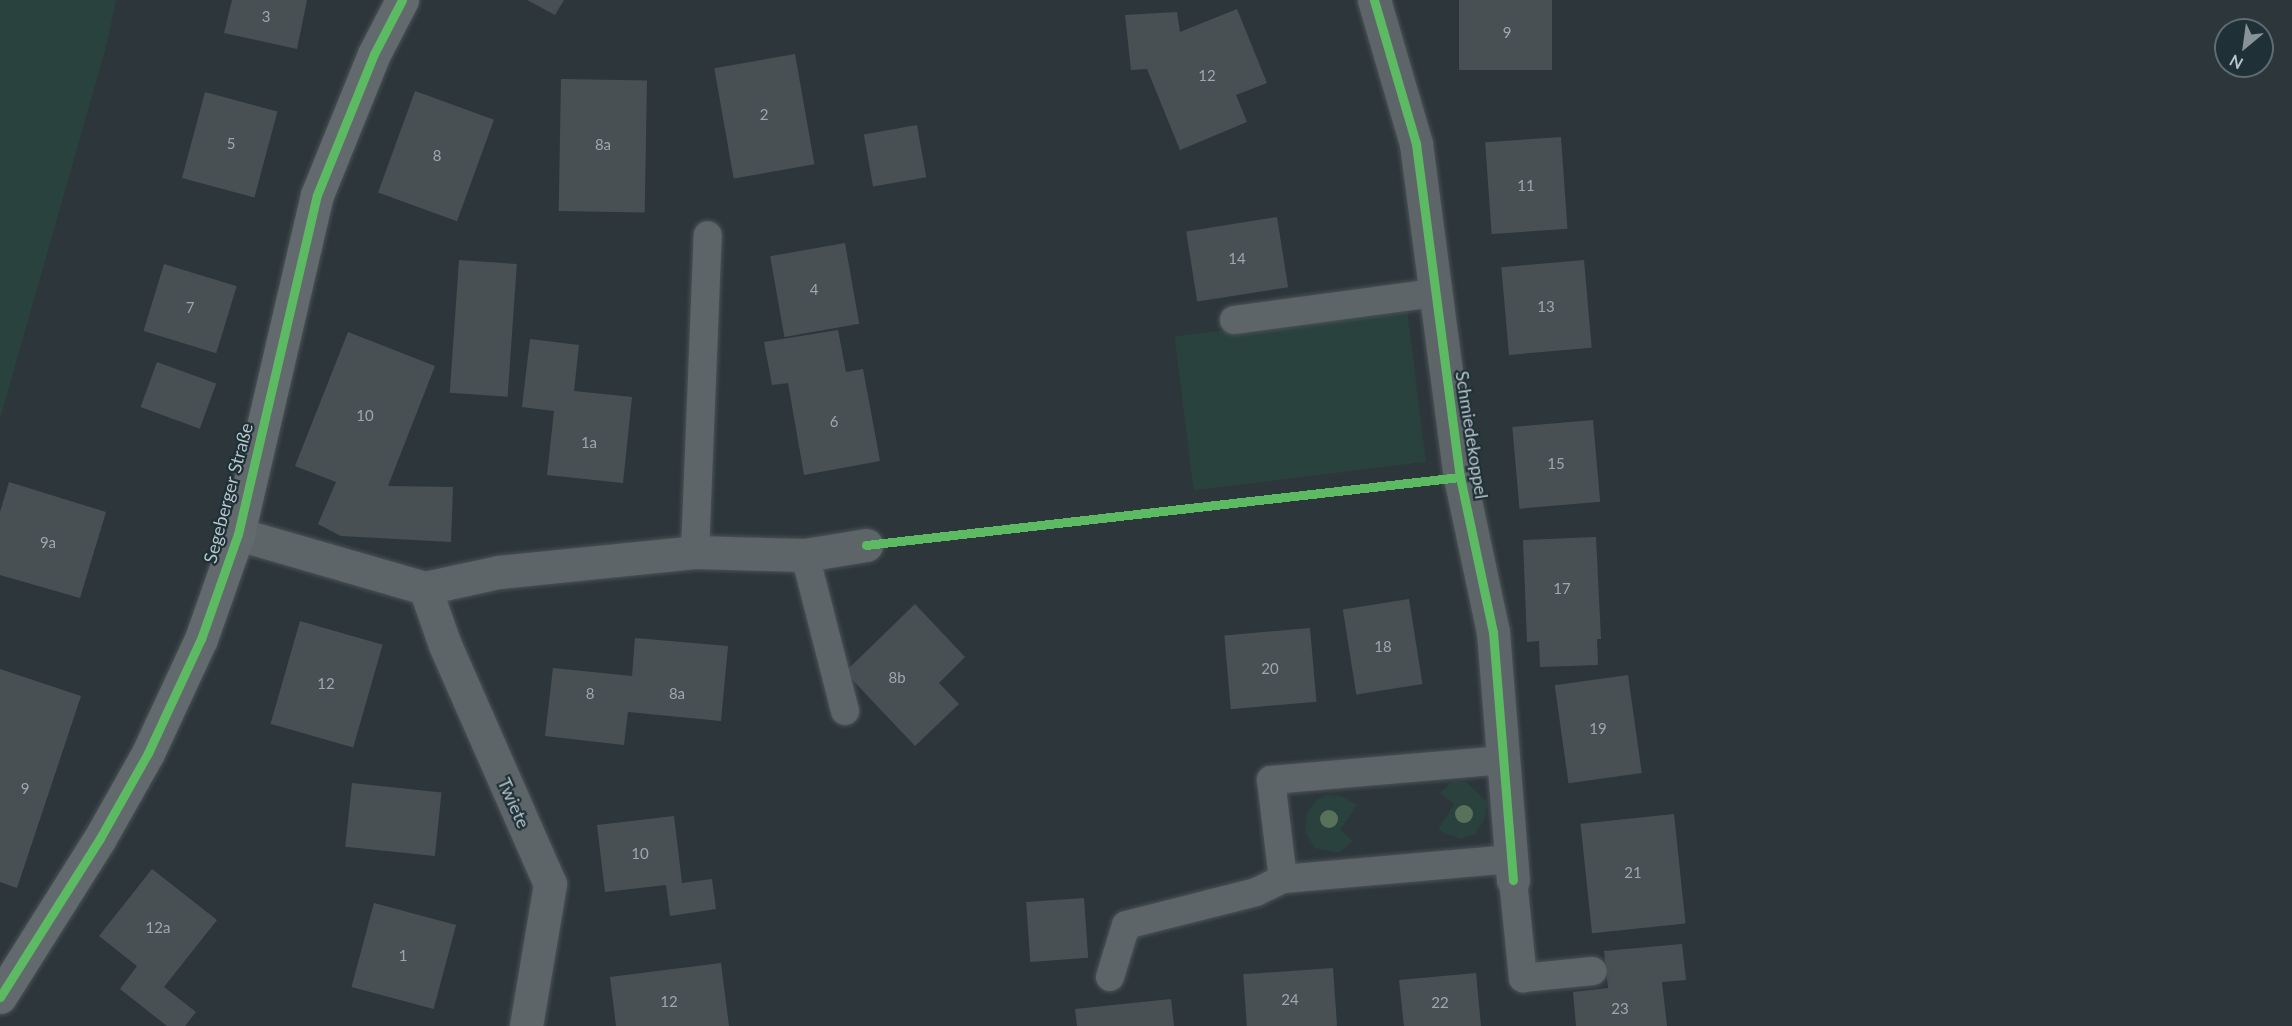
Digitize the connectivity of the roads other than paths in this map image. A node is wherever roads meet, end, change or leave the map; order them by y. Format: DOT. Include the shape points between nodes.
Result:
graph roads {
  1 [pos="402,0"];
  2 [pos="1374,0"];
  3 [pos="708,234"];
  4 [pos="1434,293"];
  5 [pos="1234,320"];
  6 [pos="238,534"];
  7 [pos="866,545"];
  8 [pos="696,552"];
  9 [pos="805,555"];
  10 [pos="425,588"];
  11 [pos="845,711"];
  12 [pos="1504,760"];
  13 [pos="1512,869"];
  14 [pos="1283,879"];
  15 [pos="1593,971"];
  16 [pos="1110,977"];
  17 [pos="0,997"];
  18 [pos="526,1026"];
  1 -- 6 [label="main road, Segeberger Straße" via="374,54 317,195"];
  2 -- 4 [label="street, Schmiedekoppel" via="1416,144"];
  3 -- 8 [label="lane"];
  4 -- 5 [label="lane"];
  4 -- 12 [label="street, Schmiedekoppel" via="1460,477 1493,632"];
  6 -- 10 [label="street"];
  6 -- 17 [label="main road, Segeberger Straße" via="201,639 148,753 99,840"];
  7 -- 9 [label="street"];
  8 -- 9 [label="street"];
  8 -- 10 [label="street" via="499,572"];
  9 -- 11 [label="lane"];
  10 -- 18 [label="street, Twiete" via="445,645 550,884"];
  12 -- 13 [label="street, Schmiedekoppel"];
  12 -- 14 [label="lane" via="1271,780"];
  13 -- 14 [label="lane"];
  13 -- 15 [label="lane" via="1523,978"];
  14 -- 16 [label="lane" via="1256,892 1126,925"];
}
